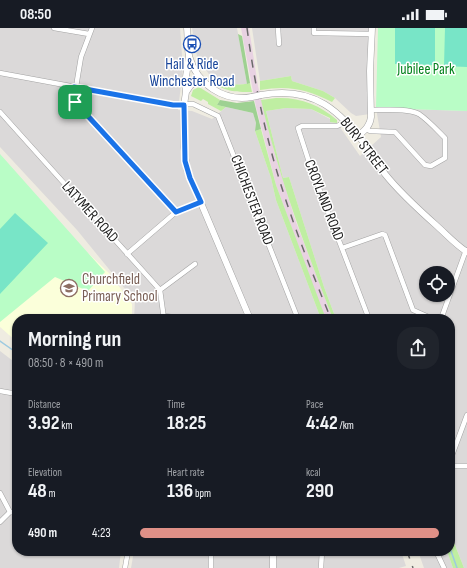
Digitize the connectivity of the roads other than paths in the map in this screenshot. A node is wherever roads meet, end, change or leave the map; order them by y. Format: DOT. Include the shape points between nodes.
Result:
graph roads {
  1 [pos="54,28"];
  2 [pos="92,28"];
  3 [pos="187,28"];
  4 [pos="278,28"];
  5 [pos="314,28"];
  6 [pos="372,31"];
  7 [pos="89,34"];
  8 [pos="279,44"];
  9 [pos="189,55"];
  10 [pos="196,72"];
  11 [pos="0,74"];
  12 [pos="186,74"];
  13 [pos="200,78"];
  14 [pos="75,87"];
  15 [pos="186,92"];
  16 [pos="184,105"];
  17 [pos="371,110"];
  18 [pos="0,112"];
  19 [pos="346,122"];
  20 [pos="366,129"];
  21 [pos="358,136"];
  22 [pos="201,202"];
  23 [pos="176,212"];
  24 [pos="342,248"];
  25 [pos="466,251"];
  26 [pos="127,254"];
  27 [pos="196,264"];
  28 [pos="160,290"];
  29 [pos="164,314"];
  30 [pos="248,314"];
  31 [pos="296,314"];
  32 [pos="367,314"];
  33 [pos="422,314"];
  34 [pos="443,314"];
  35 [pos="0,391"];
  36 [pos="12,393"];
  37 [pos="467,415"];
  38 [pos="455,447"];
  39 [pos="455,466"];
  40 [pos="467,466"];
  41 [pos="0,493"];
  42 [pos="10,512"];
  43 [pos="0,522"];
  44 [pos="127,556"];
  45 [pos="211,556"];
  46 [pos="274,556"];
  47 [pos="322,556"];
  48 [pos="438,556"];
  49 [pos="125,568"];
  50 [pos="211,568"];
  51 [pos="273,568"];
  52 [pos="321,568"];
  53 [pos="444,568"];
  1 -- 7 [label="street"];
  2 -- 7 [label="street"];
  3 -- 9 [label="street, BURY STREET"];
  4 -- 8 [label="street"];
  5 -- 6 [label="street" via="314,33"];
  6 -- 17 [label="street"];
  7 -- 14 [label="street"];
  9 -- 10 [label="street, BURY STREET"];
  9 -- 12 [label="street"];
  10 -- 12 [label="street"];
  10 -- 13 [label="street, BURY STREET"];
  11 -- 14 [label="street, CHICHESTER ROAD"];
  12 -- 15 [label="street"];
  13 -- 15 [label="street"];
  13 -- 19 [label="street, BURY STREET, bridge" via="209,88 239,98 285,93 302,94 322,102 336,111"];
  14 -- 16 [label="street, CHICHESTER ROAD"];
  14 -- 23 [label="street" via="75,102"];
  15 -- 16 [label="street"];
  16 -- 22 [label="street" via="185,161"];
  16 -- 31 [label="street, CHICHESTER ROAD" via="196,105 215,114 221,120"];
  17 -- 20 [label="street" via="371,121"];
  17 -- 20 [label="street" via="404,111 419,115 445,138 445,158 431,166 425,165 395,132"];
  18 -- 26 [label="street, LATYMER ROAD"];
  19 -- 21 [label="street, BURY STREET"];
  19 -- 24 [label="street, CROYLAND ROAD" via="337,126 298,128"];
  20 -- 21 [label="street"];
  21 -- 25 [label="street, BURY STREET" via="401,191"];
  22 -- 23 [label="street"];
  22 -- 30 [label="street"];
  23 -- 26 [label="street"];
  24 -- 32 [label="street, CROYLAND ROAD"];
  24 -- 33 [label="street" via="385,235 413,310"];
  25 -- 34 [label="street"];
  26 -- 28 [label="street, LATYMER ROAD"];
  27 -- 28 [label="street"];
  28 -- 29 [label="street"];
  35 -- 36 [label="street"];
  37 -- 38 [label="street"];
  39 -- 40 [label="street"];
  41 -- 42 [label="street"];
  42 -- 43 [label="street"];
  44 -- 49 [label="street"];
  45 -- 50 [label="street"];
  46 -- 51 [label="street"];
  47 -- 52 [label="street"];
  48 -- 53 [label="street"];
}
